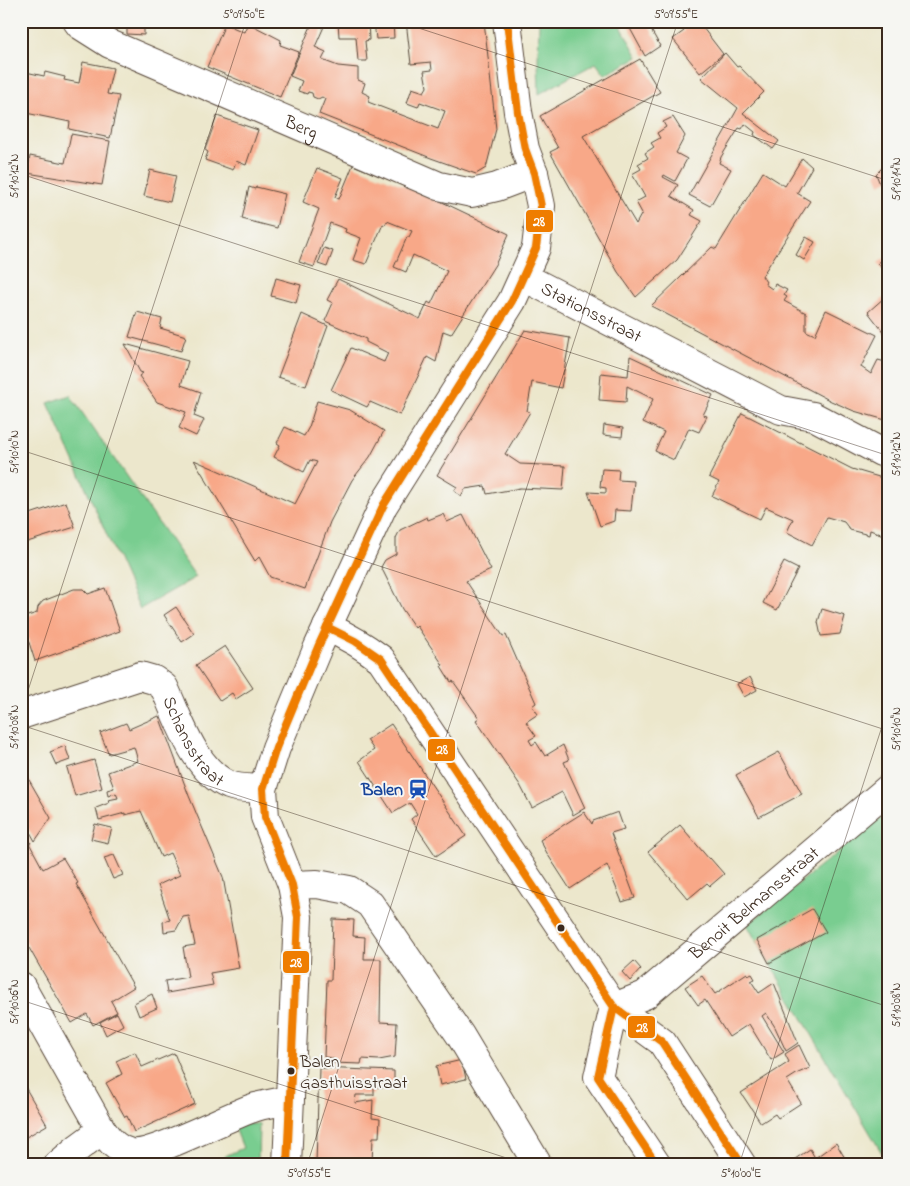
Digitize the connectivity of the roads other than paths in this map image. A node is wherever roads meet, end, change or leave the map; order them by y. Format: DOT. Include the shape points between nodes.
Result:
graph roads {
  1 [pos="76,21"];
  2 [pos="507,21"];
  3 [pos="534,173"];
  4 [pos="524,277"];
  5 [pos="889,454"];
  6 [pos="327,627"];
  7 [pos="21,715"];
  8 [pos="263,788"];
  9 [pos="889,788"];
  10 [pos="292,885"];
  11 [pos="21,986"];
  12 [pos="614,1007"];
  13 [pos="290,1100"];
  14 [pos="102,1130"];
  15 [pos="58,1165"];
  16 [pos="287,1165"];
  17 [pos="538,1165"];
  18 [pos="657,1165"];
  19 [pos="742,1165"];
  1 -- 3 [label="street, Berg" via="110,44 439,186 472,193"];
  2 -- 3 [label="street" via="518,112 525,149"];
  3 -- 4 [label="street" via="541,206 540,228"];
  4 -- 5 [label="street, Stationsstraat" via="781,410 813,416"];
  4 -- 6 [label="street, Stationsstraat" via="383,506"];
  6 -- 8 [label="street, Stationsstraat" via="279,740"];
  6 -- 12 [label="street" via="381,659"];
  7 -- 8 [label="street, Schansstraat" via="140,676 154,680 164,687 195,755 212,775 230,785"];
  8 -- 10 [label="street" via="265,818"];
  9 -- 12 [label="street, Benoit Belmansstraat" via="645,995"];
  10 -- 13 [label="street" via="298,917"];
  10 -- 17 [label="street" via="317,884 349,890 370,904 460,1035"];
  11 -- 14 [label="street"];
  12 -- 18 [label="street" via="598,1077"];
  12 -- 19 [label="street" via="662,1042"];
  13 -- 14 [label="street" via="256,1107 152,1151 132,1153 123,1150 114,1146"];
  13 -- 16 [label="street"];
  14 -- 15 [label="street"];
}
